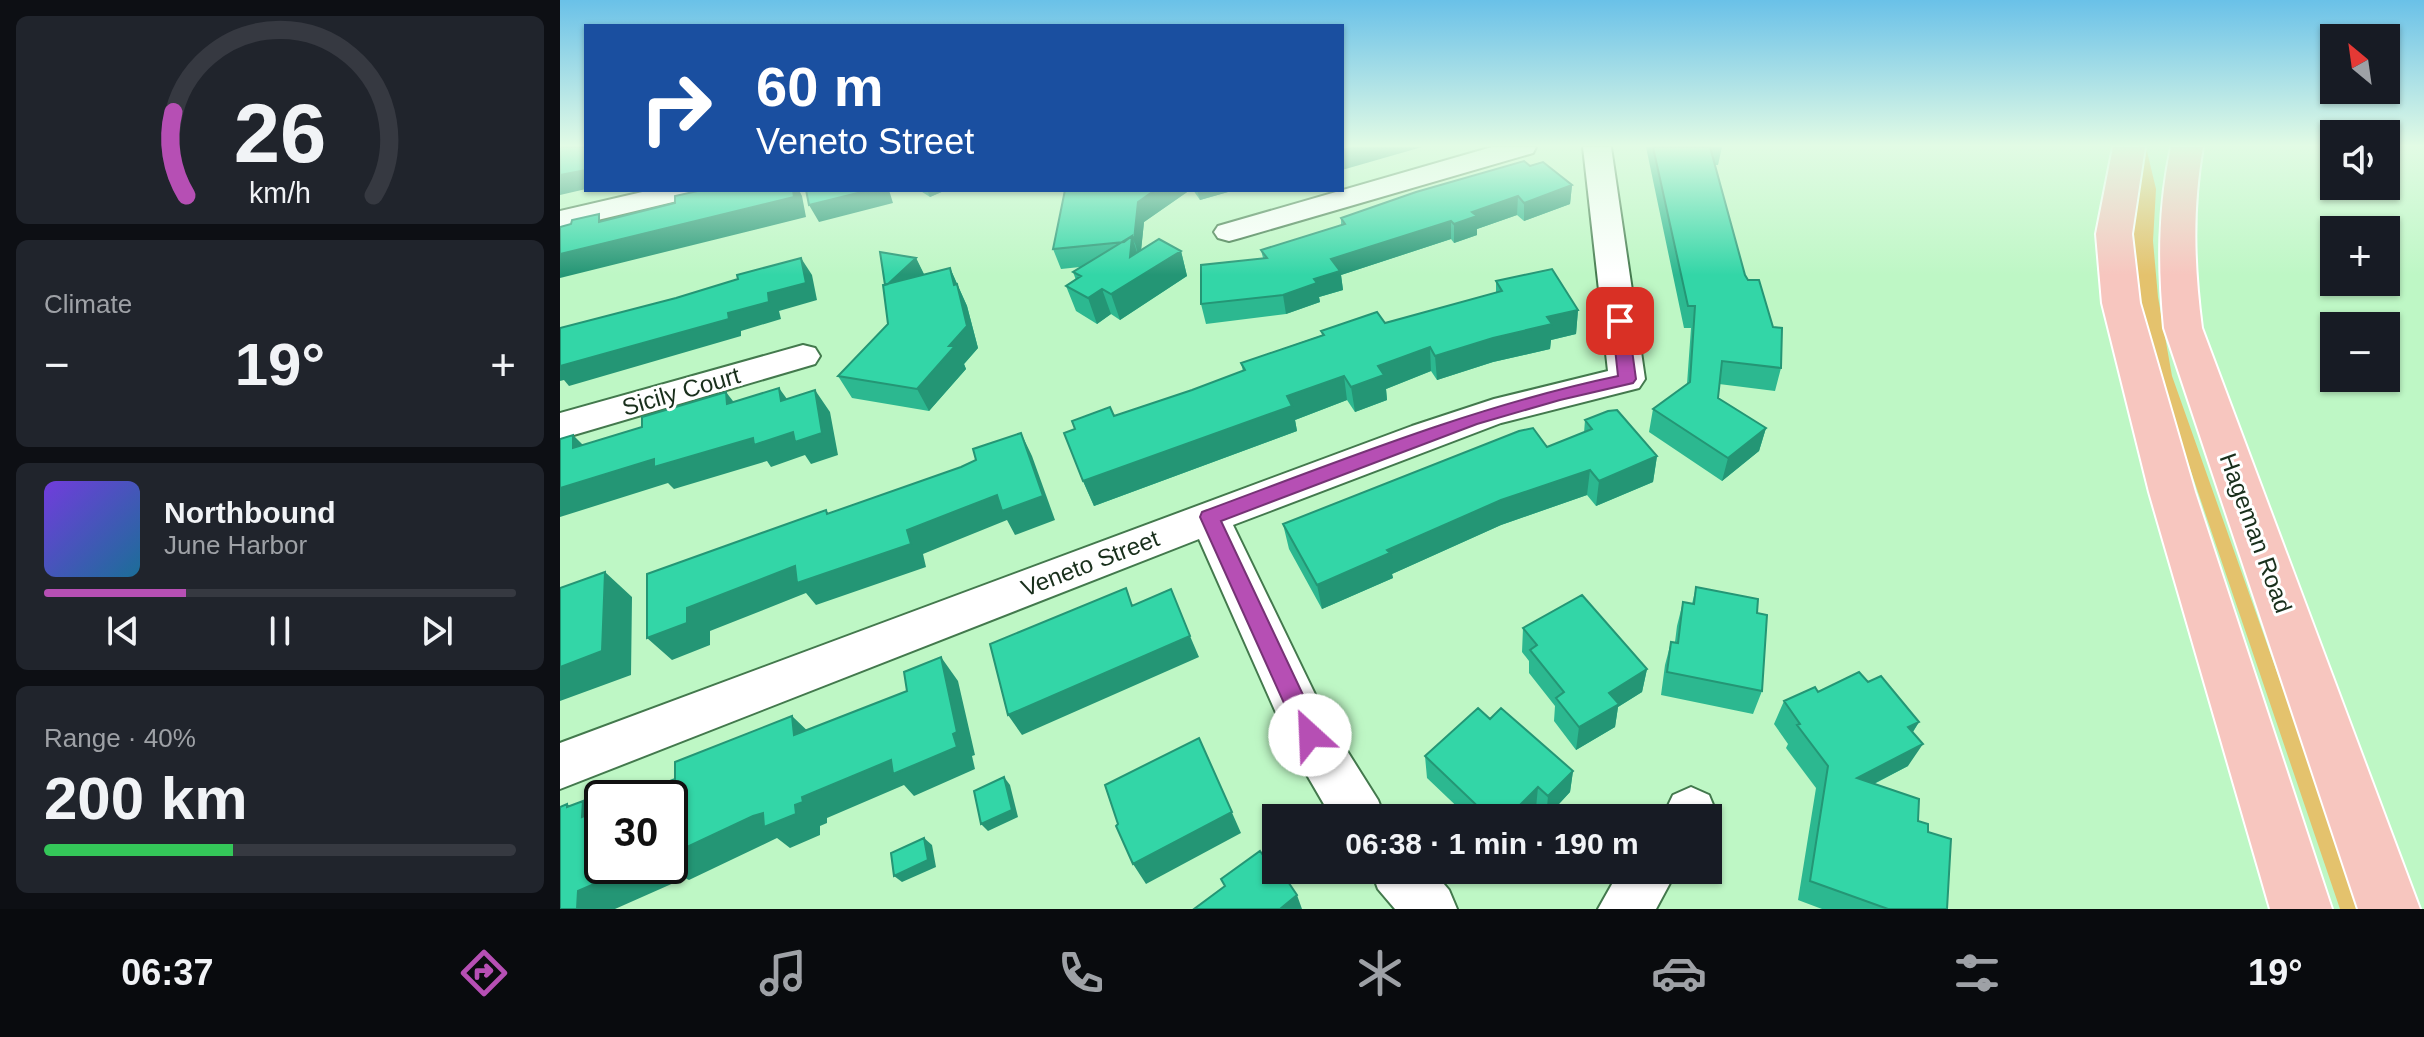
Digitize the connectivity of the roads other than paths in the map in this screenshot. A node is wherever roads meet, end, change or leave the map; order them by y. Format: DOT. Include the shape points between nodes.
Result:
graph roads {
  1 [pos="1376,189"];
  2 [pos="1602,189"];
  3 [pos="2122,189"];
  4 [pos="2179,189"];
  5 [pos="679,192"];
  6 [pos="560,220"];
  7 [pos="1229,232"];
  8 [pos="803,356"];
  9 [pos="560,426"];
  10 [pos="1209,517"];
  11 [pos="560,766"];
  12 [pos="1352,804"];
  13 [pos="1409,884"];
  14 [pos="1642,884"];
  15 [pos="1430,909"];
  16 [pos="1625,909"];
  17 [pos="2301,909"];
  18 [pos="2389,909"];
  1 -- 7 [label="street"];
  2 -- 10 [label="street, Veneto Street" via="1627,379 1494,412"];
  3 -- 17 [label="main road" via="2114,234 2121,303 2172,492"];
  4 -- 18 [label="main road, Hageman Road" via="2175,258 2183,328"];
  5 -- 6 [label="street"];
  8 -- 9 [label="street, Sicily Court"];
  10 -- 11 [label="street, Veneto Street"];
  10 -- 12 [label="street" via="1310,735"];
  13 -- 15 [label="street"];
  14 -- 16 [label="street"];
}
